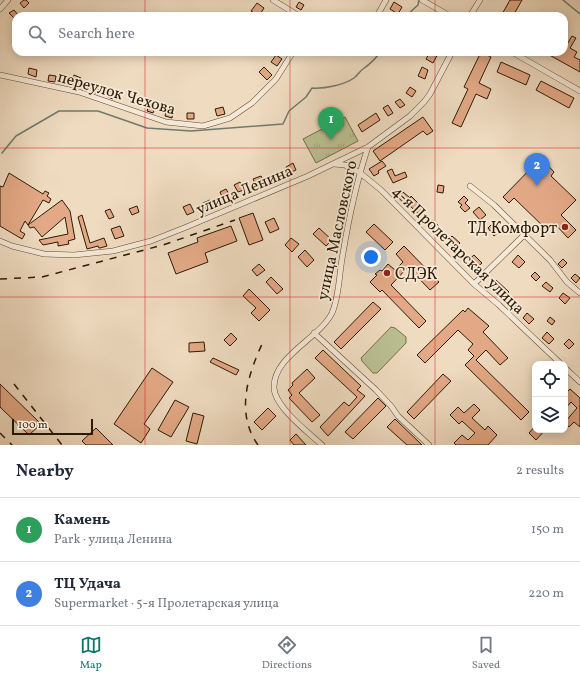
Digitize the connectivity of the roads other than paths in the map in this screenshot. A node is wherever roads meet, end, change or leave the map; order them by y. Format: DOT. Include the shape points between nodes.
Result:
graph roads {
  1 [pos="8,0"];
  2 [pos="273,0"];
  3 [pos="386,0"];
  4 [pos="422,0"];
  5 [pos="480,0"];
  6 [pos="0,8"];
  7 [pos="292,12"];
  8 [pos="379,12"];
  9 [pos="443,12"];
  10 [pos="472,12"];
  11 [pos="290,56"];
  12 [pos="450,56"];
  13 [pos="519,56"];
  14 [pos="0,75"];
  15 [pos="580,92"];
  16 [pos="368,147"];
  17 [pos="333,164"];
  18 [pos="359,172"];
  19 [pos="470,186"];
  20 [pos="524,235"];
  21 [pos="0,242"];
  22 [pos="474,284"];
  23 [pos="580,293"];
  24 [pos="314,333"];
  25 [pos="558,361"];
  26 [pos="568,371"];
  27 [pos="580,382"];
  28 [pos="322,445"];
  29 [pos="429,445"];
  1 -- 6 [label="street"];
  2 -- 7 [label="street"];
  3 -- 8 [label="street"];
  4 -- 9 [label="street"];
  5 -- 10 [label="street"];
  11 -- 14 [label="street, переулок Чехова" via="276,79 252,103 230,118 203,126 166,122 79,92"];
  12 -- 16 [label="street, улица Ленина" via="424,102 410,116"];
  13 -- 15 [label="street"];
  16 -- 17 [label="street, улица Ленина"];
  16 -- 18 [label="street, улица Масловского"];
  17 -- 18 [label="street, 4-я Пролетарская улица" via="345,165"];
  17 -- 21 [label="street, улица Ленина" via="184,228 151,241 113,251 74,255 44,254"];
  18 -- 22 [label="street, 4-я Пролетарская улица" via="381,190"];
  18 -- 24 [label="street, улица Масловского" via="336,302 324,324"];
  19 -- 20 [label="street"];
  20 -- 22 [label="street"];
  20 -- 23 [label="street"];
  22 -- 25 [label="street, 4-я Пролетарская улица"];
  24 -- 28 [label="street, улица Масловского" via="282,365 275,376 274,387 275,397 282,408"];
  24 -- 29 [label="street" via="376,390 398,416"];
  26 -- 27 [label="street"];
}
